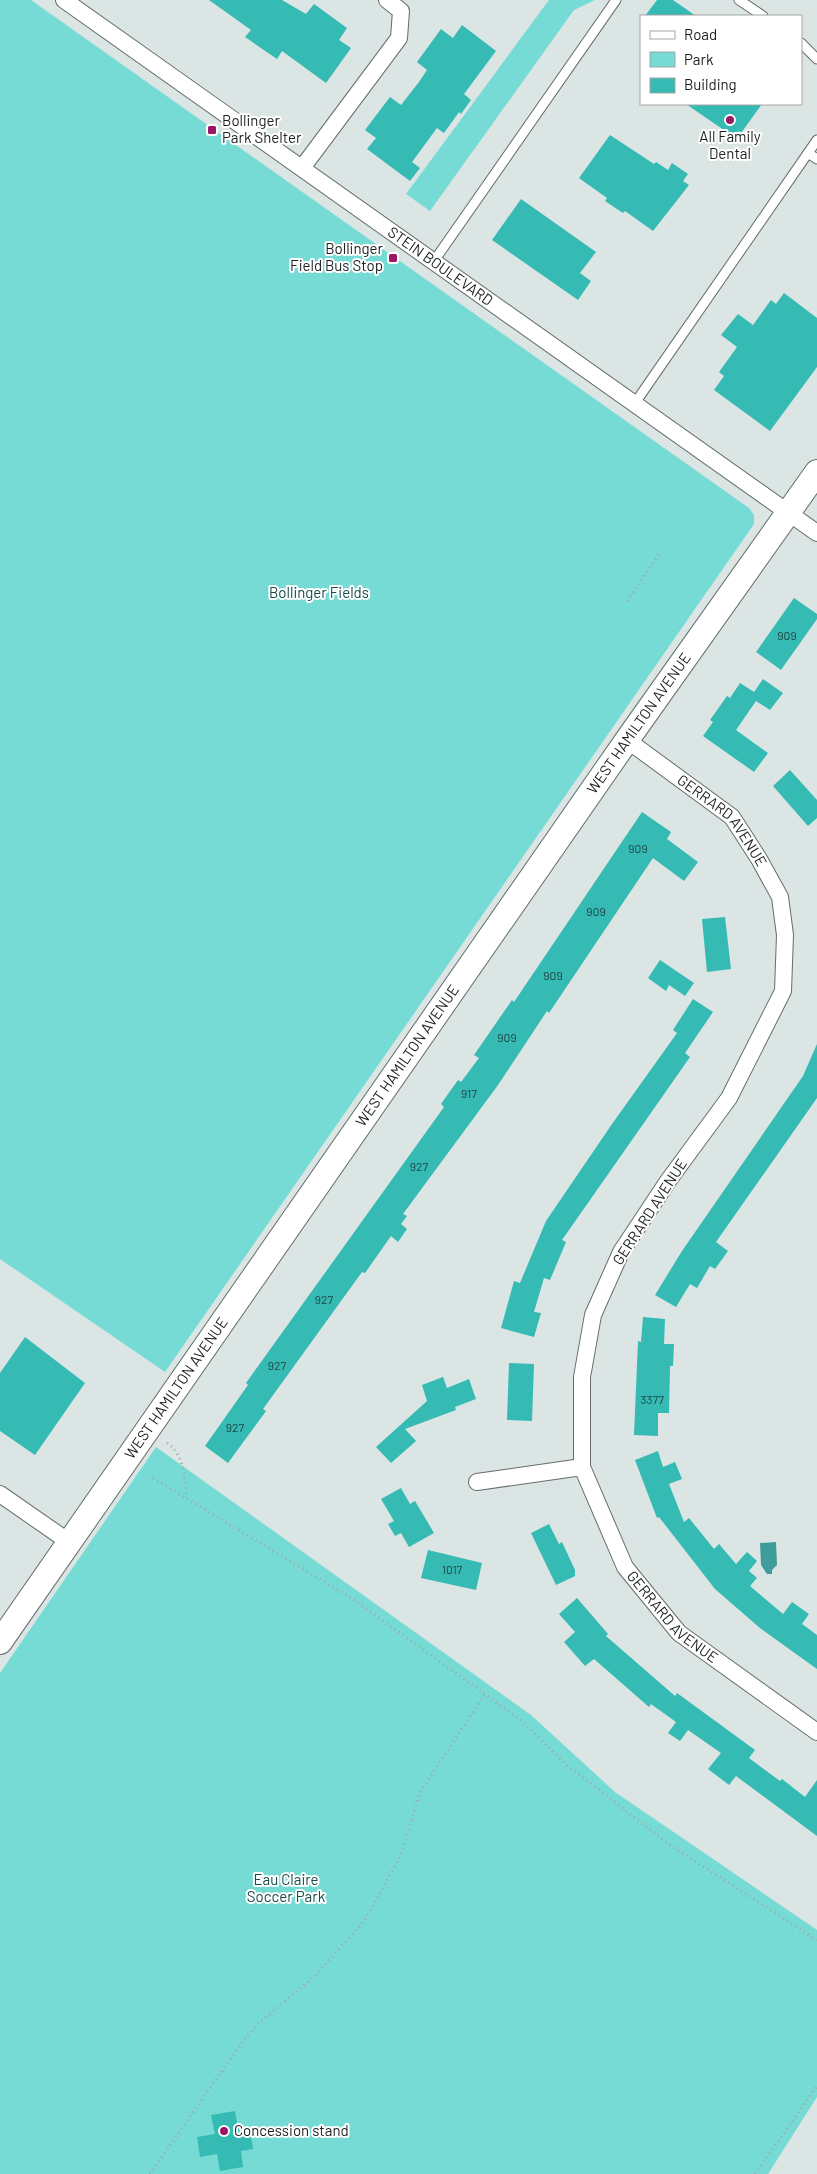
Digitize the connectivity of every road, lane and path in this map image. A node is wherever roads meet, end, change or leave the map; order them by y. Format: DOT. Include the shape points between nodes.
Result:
graph roads {
  1 [pos="64,0"];
  2 [pos="388,0"];
  3 [pos="616,0"];
  4 [pos="739,0"];
  5 [pos="761,15"];
  6 [pos="802,44"];
  7 [pos="817,59"];
  8 [pos="817,140"];
  9 [pos="808,153"];
  10 [pos="817,159"];
  11 [pos="302,168"];
  12 [pos="434,261"];
  13 [pos="635,404"];
  14 [pos="817,472"];
  15 [pos="788,512"];
  16 [pos="817,533"];
  17 [pos="660,553"];
  18 [pos="627,601"];
  19 [pos="628,740"];
  20 [pos="167,1443"];
  21 [pos="582,1467"];
  22 [pos="153,1478"];
  23 [pos="477,1482"];
  24 [pos="0,1494"];
  25 [pos="187,1498"];
  26 [pos="69,1542"];
  27 [pos="0,1642"];
  28 [pos="484,1694"];
  29 [pos="817,1732"];
  30 [pos="817,1940"];
  31 [pos="817,2086"];
  32 [pos="762,2165"];
  33 [pos="150,2174"];
  34 [pos="755,2174"];
  35 [pos="759,2174"];
  1 -- 11 [label="street, STEIN BOULEVARD"];
  2 -- 11 [label="street" via="401,11 399,38"];
  3 -- 12 [label="lane"];
  4 -- 5 [label="lane"];
  6 -- 7 [label="lane"];
  8 -- 9 [label="lane"];
  9 -- 10 [label="lane"];
  9 -- 13 [label="lane"];
  11 -- 12 [label="street, STEIN BOULEVARD"];
  12 -- 13 [label="street, STEIN BOULEVARD"];
  13 -- 15 [label="street, STEIN BOULEVARD"];
  14 -- 15 [label="street, WEST HAMILTON AVENUE"];
  15 -- 16 [label="street, STEIN BOULEVARD"];
  15 -- 19 [label="street, WEST HAMILTON AVENUE"];
  17 -- 18 [label="path"];
  19 -- 21 [label="street, GERRARD AVENUE" via="732,817 758,858 780,897 785,935 783,991 729,1098 621,1252 593,1314 582,1377"];
  19 -- 26 [label="street, WEST HAMILTON AVENUE"];
  20 -- 25 [label="path" via="182,1462"];
  21 -- 23 [label="street"];
  21 -- 29 [label="street, GERRARD AVENUE" via="625,1567 679,1633"];
  22 -- 25 [label="path"];
  24 -- 26 [label="street"];
  25 -- 28 [label="path" via="354,1600"];
  26 -- 27 [label="street, WEST HAMILTON AVENUE"];
  28 -- 30 [label="path" via="521,1720 568,1766 670,1845"];
  28 -- 33 [label="path" via="420,1792 401,1855 365,1920 314,1977 261,2021 243,2041"];
  31 -- 32 [label="path"];
  32 -- 34 [label="path"];
  32 -- 35 [label="path"];
}
